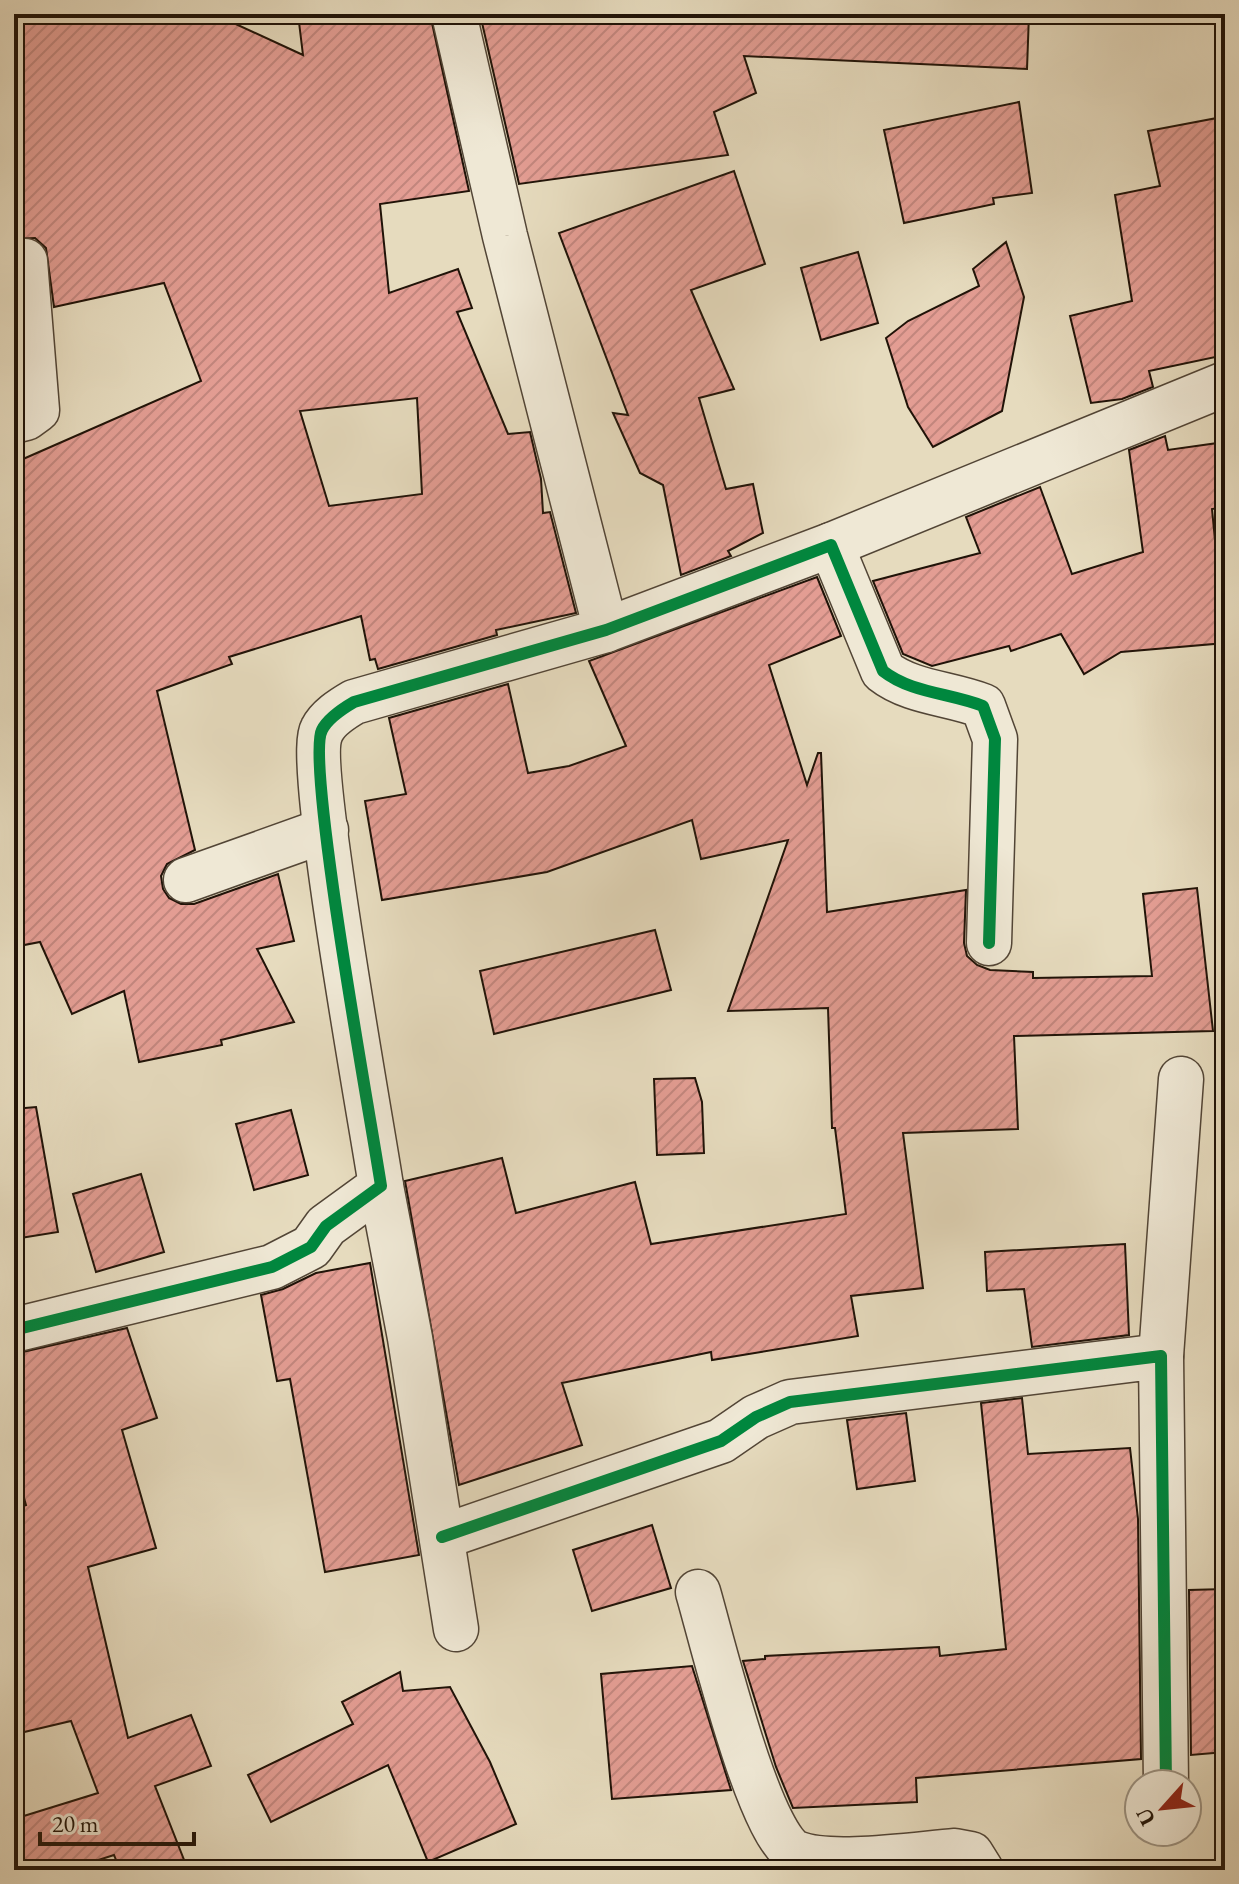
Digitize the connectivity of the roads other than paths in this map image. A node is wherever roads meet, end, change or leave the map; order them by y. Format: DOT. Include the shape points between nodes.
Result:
graph roads {
  1 [pos="454,14"];
  2 [pos="25,261"];
  3 [pos="1225,384"];
  4 [pos="14,421"];
  5 [pos="831,545"];
  6 [pos="606,630"];
  7 [pos="326,830"];
  8 [pos="186,880"];
  9 [pos="989,943"];
  10 [pos="1181,1079"];
  11 [pos="381,1186"];
  12 [pos="14,1330"];
  13 [pos="1161,1356"];
  14 [pos="442,1537"];
  15 [pos="698,1592"];
  16 [pos="456,1629"];
  17 [pos="1166,1768"];
  18 [pos="981,1870"];
  1 -- 6 [label="street"];
  2 -- 4 [label="street" via="37,410"];
  3 -- 5 [label="street"];
  5 -- 6 [label="street"];
  5 -- 9 [label="street" via="883,671 901,685 983,706 995,739"];
  6 -- 7 [label="street" via="354,702 338,712 321,731 318,752"];
  7 -- 8 [label="street"];
  7 -- 11 [label="street"];
  10 -- 13 [label="street"];
  11 -- 12 [label="street" via="326,1226 311,1247 272,1267"];
  11 -- 14 [label="street"];
  13 -- 14 [label="street" via="790,1402 721,1441"];
  13 -- 17 [label="street"];
  14 -- 16 [label="street"];
  15 -- 18 [label="street" via="771,1825 793,1853 826,1859 955,1851 971,1854"];
}
